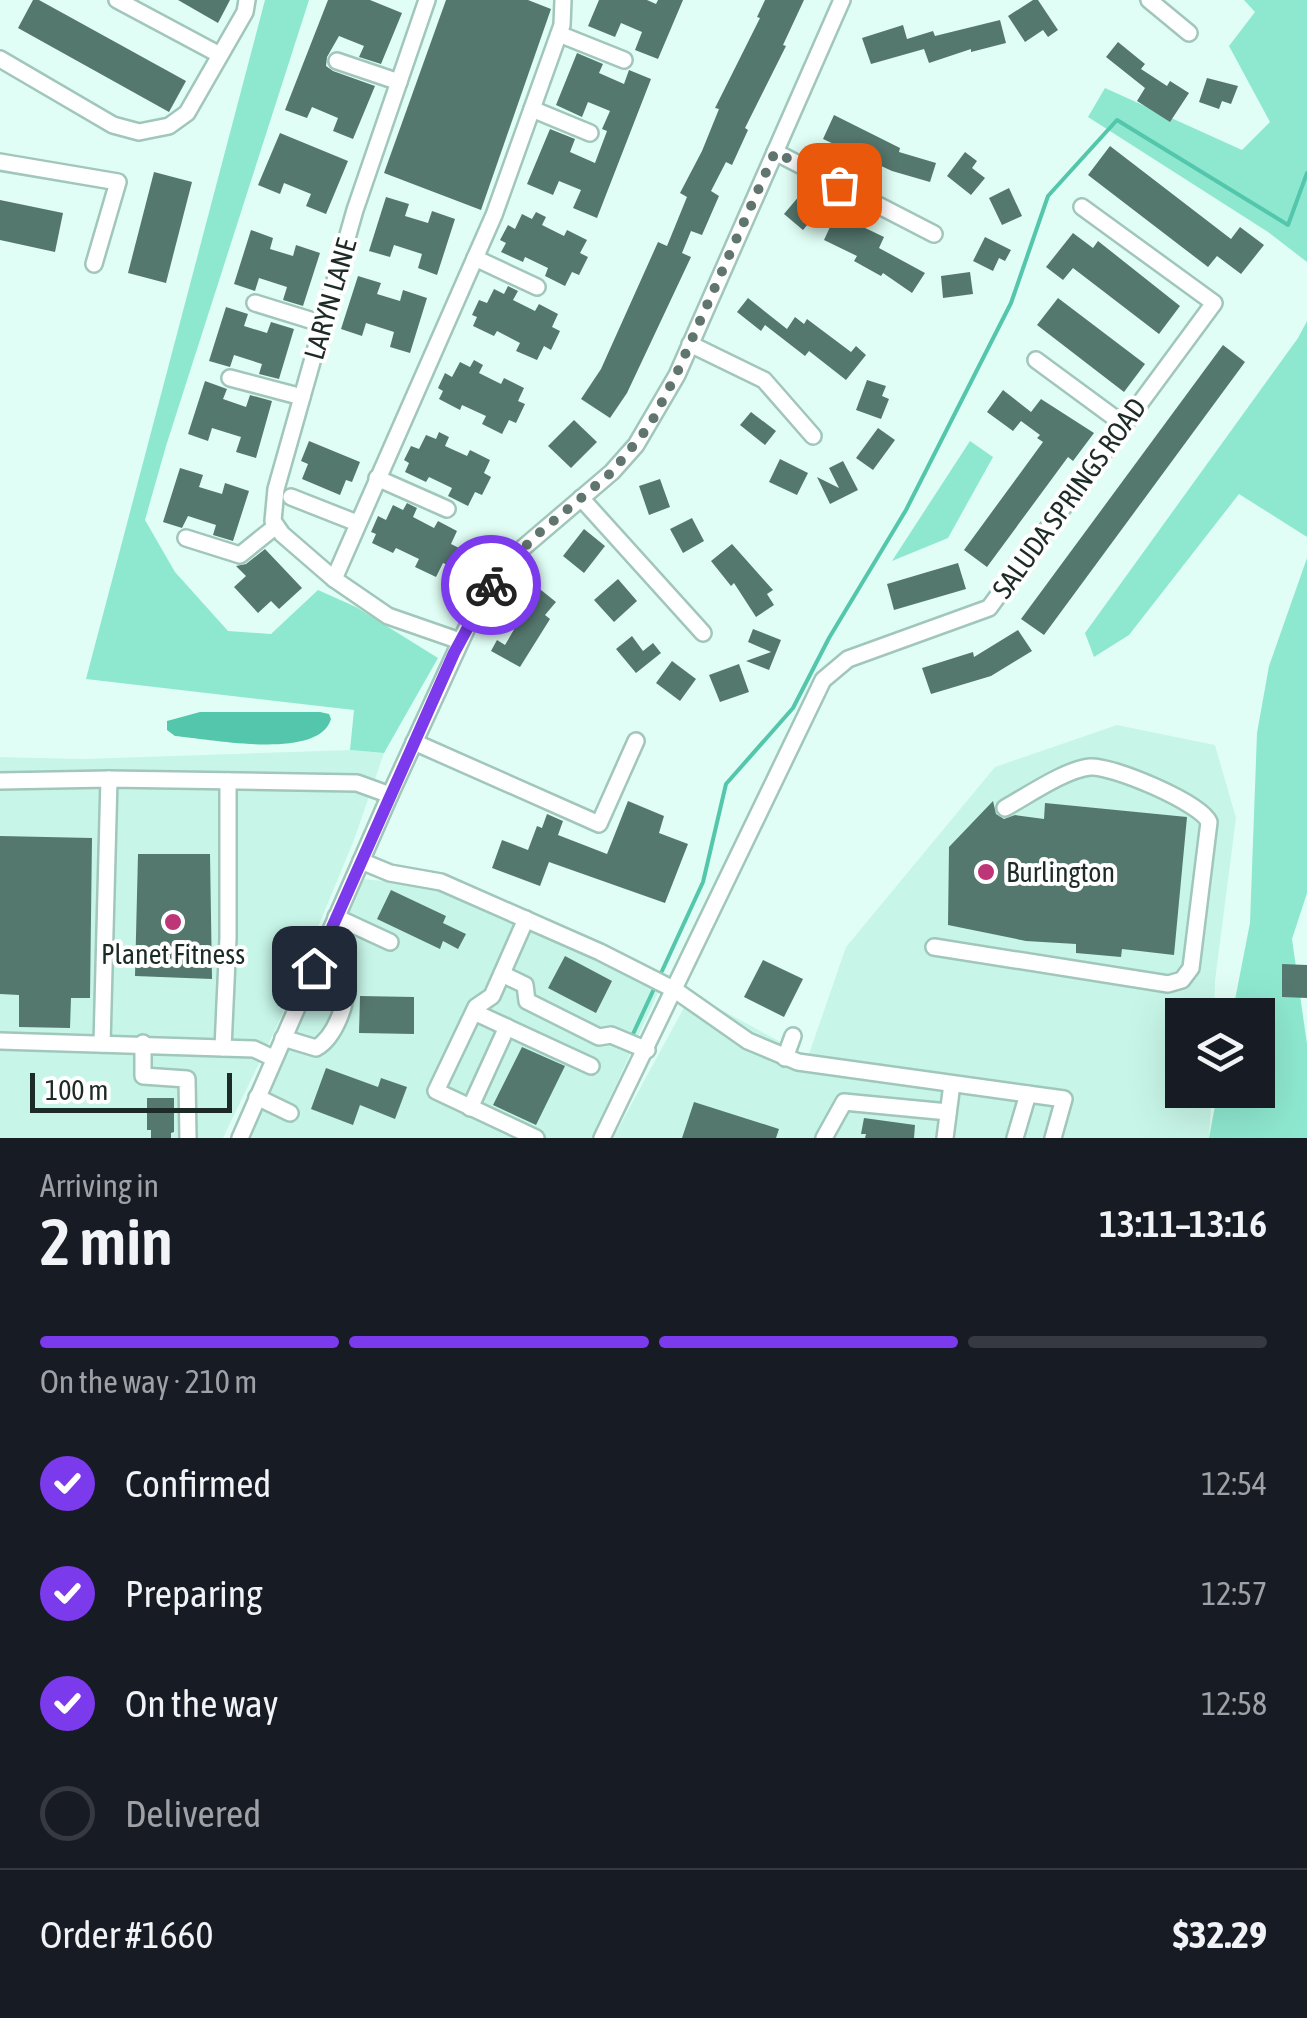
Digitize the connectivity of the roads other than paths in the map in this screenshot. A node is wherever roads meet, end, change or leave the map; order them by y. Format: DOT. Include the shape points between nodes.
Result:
graph roads {
  1 [pos="117,0"];
  2 [pos="247,0"];
  3 [pos="427,0"];
  4 [pos="563,0"];
  5 [pos="842,0"];
  6 [pos="1149,0"];
  7 [pos="1190,33"];
  8 [pos="559,34"];
  9 [pos="220,56"];
  10 [pos="337,60"];
  11 [pos="624,60"];
  12 [pos="1,62"];
  13 [pos="399,82"];
  14 [pos="532,108"];
  15 [pos="590,133"];
  16 [pos="775,152"];
  17 [pos="0,162"];
  18 [pos="1082,207"];
  19 [pos="934,234"];
  20 [pos="475,258"];
  21 [pos="94,264"];
  22 [pos="537,287"];
  23 [pos="255,303"];
  24 [pos="323,324"];
  25 [pos="690,344"];
  26 [pos="1036,360"];
  27 [pos="230,378"];
  28 [pos="302,398"];
  29 [pos="1123,424"];
  30 [pos="813,436"];
  31 [pos="377,478"];
  32 [pos="291,498"];
  33 [pos="581,498"];
  34 [pos="447,509"];
  35 [pos="357,524"];
  36 [pos="276,526"];
  37 [pos="186,538"];
  38 [pos="334,579"];
  39 [pos="703,633"];
  40 [pos="460,641"];
  41 [pos="636,741"];
  42 [pos="414,742"];
  43 [pos="109,779"];
  44 [pos="228,781"];
  45 [pos="0,782"];
  46 [pos="390,795"];
  47 [pos="1005,808"];
  48 [pos="361,860"];
  49 [pos="336,917"];
  50 [pos="526,919"];
  51 [pos="390,942"];
  52 [pos="934,947"];
  53 [pos="314,968"];
  54 [pos="502,974"];
  55 [pos="675,990"];
  56 [pos="474,1012"];
  57 [pos="508,1028"];
  58 [pos="792,1036"];
  59 [pos="283,1038"];
  60 [pos="0,1041"];
  61 [pos="143,1043"];
  62 [pos="102,1044"];
  63 [pos="222,1048"];
  64 [pos="646,1050"];
  65 [pos="274,1058"];
  66 [pos="786,1058"];
  67 [pos="591,1066"];
  68 [pos="952,1084"];
  69 [pos="1028,1094"];
  70 [pos="257,1098"];
  71 [pos="470,1108"];
  72 [pos="948,1112"];
  73 [pos="290,1113"];
  74 [pos="188,1138"];
  75 [pos="240,1138"];
  76 [pos="536,1138"];
  77 [pos="602,1138"];
  78 [pos="824,1138"];
  79 [pos="945,1138"];
  80 [pos="1015,1138"];
  81 [pos="1053,1138"];
  1 -- 9 [label="street"];
  2 -- 9 [label="street"];
  3 -- 13 [label="street, LARYN LANE"];
  4 -- 8 [label="street"];
  5 -- 16 [label="street"];
  6 -- 7 [label="street"];
  8 -- 11 [label="street"];
  8 -- 14 [label="street"];
  9 -- 12 [label="street" via="187,113 169,126 139,132 112,125"];
  10 -- 13 [label="street"];
  13 -- 24 [label="street, LARYN LANE"];
  14 -- 15 [label="street"];
  14 -- 20 [label="street"];
  16 -- 19 [label="street"];
  16 -- 25 [label="street"];
  17 -- 21 [label="street" via="118,182"];
  18 -- 29 [label="street, SALUDA SPRINGS ROAD" via="1214,303"];
  20 -- 22 [label="street"];
  20 -- 31 [label="street"];
  23 -- 24 [label="street"];
  24 -- 28 [label="street, LARYN LANE"];
  25 -- 30 [label="street" via="764,380"];
  25 -- 33 [label="street" via="636,445"];
  26 -- 29 [label="street"];
  27 -- 28 [label="street"];
  28 -- 36 [label="street, LARYN LANE" via="276,489"];
  29 -- 55 [label="street, SALUDA SPRINGS ROAD" via="989,608 848,660 823,680"];
  31 -- 34 [label="street"];
  31 -- 35 [label="street"];
  32 -- 35 [label="street"];
  33 -- 39 [label="street"];
  33 -- 40 [label="street" via="506,565"];
  35 -- 38 [label="street"];
  36 -- 37 [label="street" via="240,555"];
  36 -- 38 [label="street"];
  38 -- 40 [label="street" via="388,616"];
  40 -- 42 [label="street"];
  41 -- 42 [label="street" via="600,824"];
  42 -- 46 [label="street"];
  43 -- 44 [label="street"];
  43 -- 45 [label="street"];
  43 -- 62 [label="street"];
  44 -- 46 [label="street" via="357,783"];
  44 -- 63 [label="street"];
  46 -- 48 [label="street"];
  47 -- 52 [label="street" via="1088,767 1110,770 1203,812 1208,822 1191,968 1168,984"];
  48 -- 49 [label="street"];
  48 -- 50 [label="street" via="441,882"];
  49 -- 51 [label="street"];
  49 -- 53 [label="street"];
  50 -- 54 [label="street"];
  50 -- 55 [label="street"];
  53 -- 59 [label="street"];
  53 -- 59 [label="street" via="344,981 347,990 329,1037 316,1048"];
  54 -- 56 [label="street"];
  54 -- 64 [label="street" via="525,985 527,1000 599,1037 611,1035"];
  55 -- 64 [label="street, SALUDA SPRINGS ROAD"];
  55 -- 66 [label="street"];
  56 -- 57 [label="street"];
  56 -- 71 [label="street" via="436,1092"];
  57 -- 67 [label="street"];
  57 -- 71 [label="street"];
  58 -- 66 [label="street"];
  59 -- 65 [label="street"];
  60 -- 62 [label="street"];
  61 -- 62 [label="street"];
  61 -- 63 [label="street"];
  61 -- 74 [label="street" via="143,1076 187,1078"];
  63 -- 65 [label="street"];
  64 -- 77 [label="street, SALUDA SPRINGS ROAD"];
  65 -- 70 [label="street"];
  66 -- 68 [label="street"];
  68 -- 69 [label="street"];
  68 -- 72 [label="street"];
  69 -- 80 [label="street"];
  69 -- 81 [label="street" via="1064,1099"];
  70 -- 73 [label="street"];
  70 -- 75 [label="street"];
  71 -- 76 [label="street"];
  72 -- 78 [label="street" via="844,1102"];
  72 -- 79 [label="street"];
}
